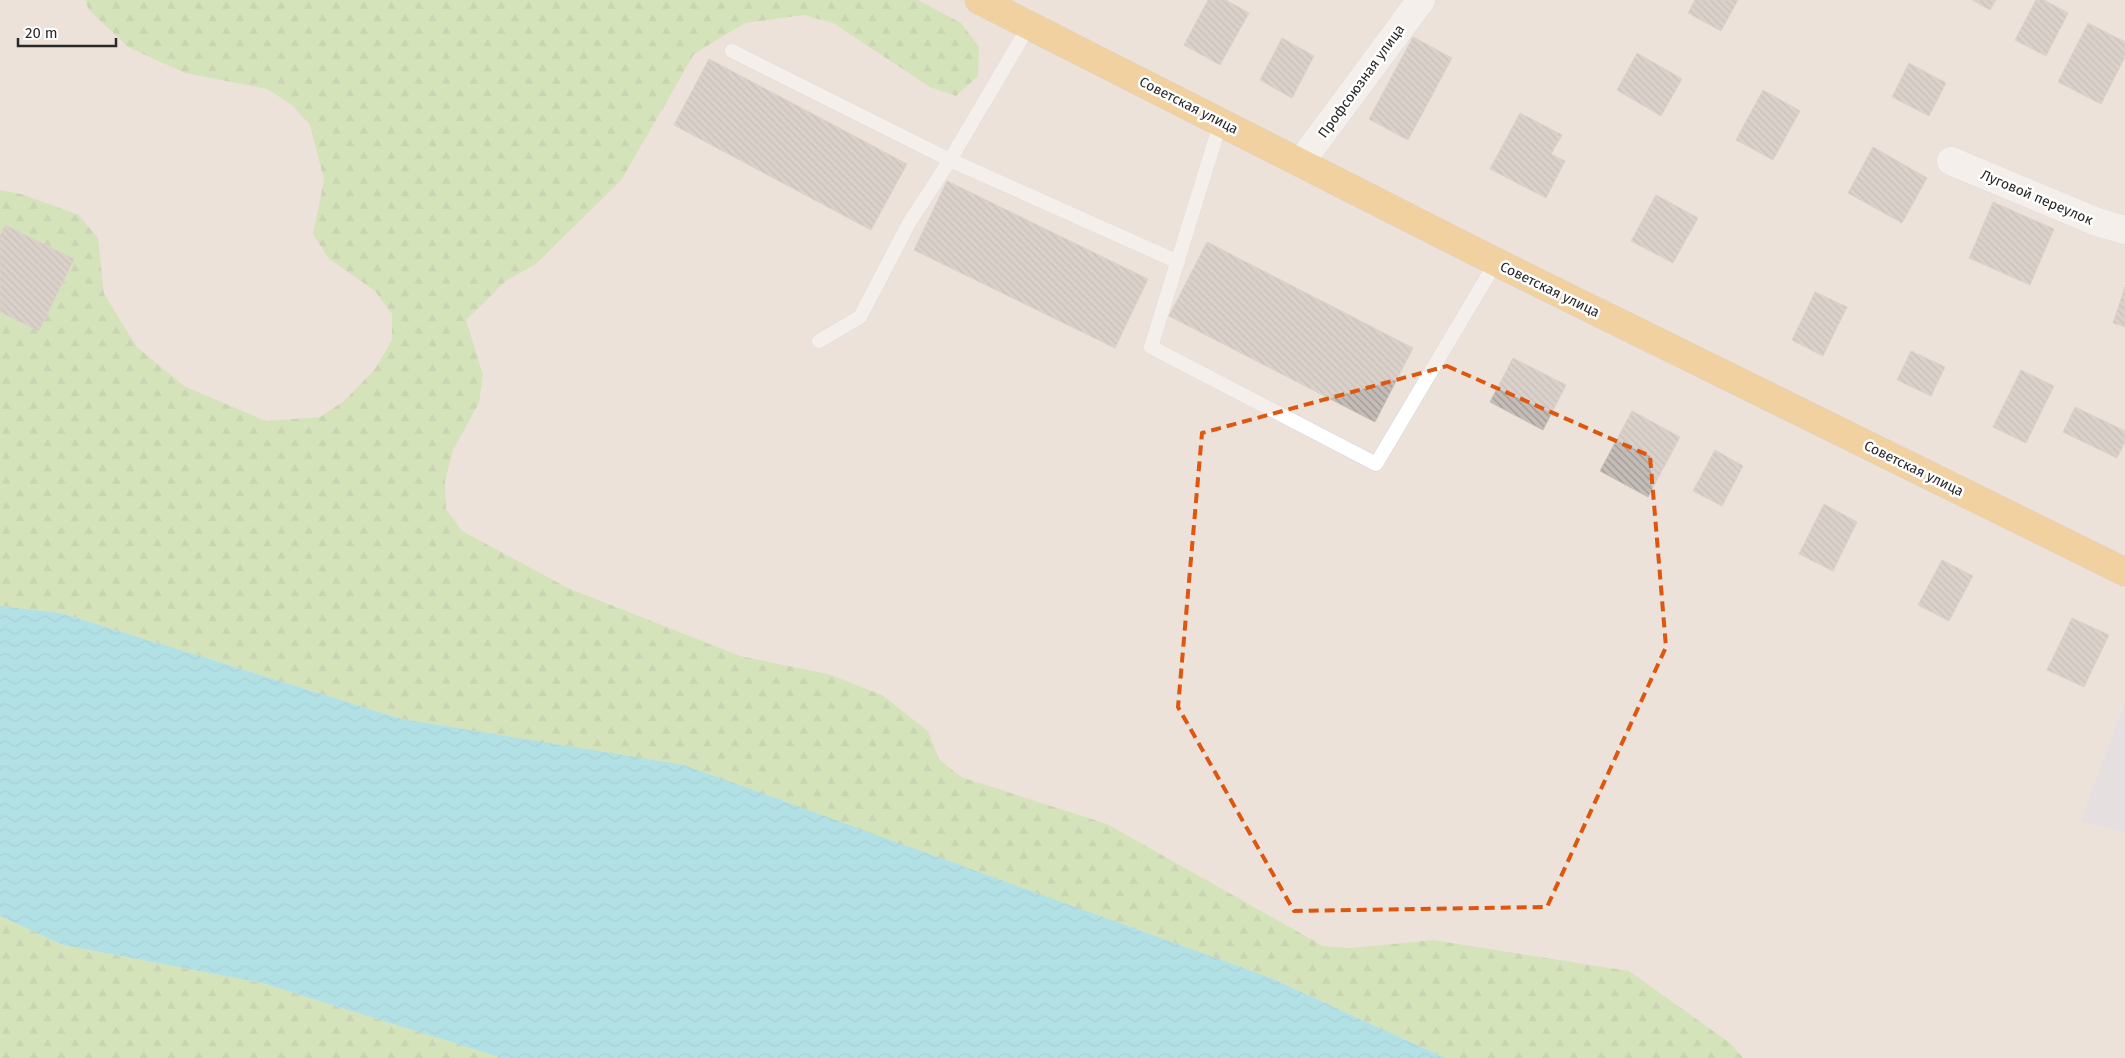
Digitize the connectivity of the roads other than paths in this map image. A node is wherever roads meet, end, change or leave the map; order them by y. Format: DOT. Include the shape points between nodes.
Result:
graph roads {
  1 [pos="978,0"];
  2 [pos="1421,0"];
  3 [pos="1029,26"];
  4 [pos="732,50"];
  5 [pos="1222,121"];
  6 [pos="950,160"];
  7 [pos="1951,161"];
  8 [pos="1301,162"];
  9 [pos="2125,230"];
  10 [pos="1178,262"];
  11 [pos="1496,262"];
  12 [pos="819,340"];
  13 [pos="2125,572"];
  1 -- 3 [label="main road, Советская улица"];
  2 -- 8 [label="street, Профсоюзная улица"];
  3 -- 5 [label="main road, Советская улица"];
  3 -- 6 [label="lane"];
  4 -- 6 [label="lane"];
  5 -- 8 [label="main road, Советская улица"];
  5 -- 10 [label="lane"];
  6 -- 10 [label="lane"];
  6 -- 12 [label="lane" via="909,224 860,317"];
  7 -- 9 [label="street, Луговой переулок" via="2097,222"];
  8 -- 11 [label="main road, Советская улица"];
  10 -- 11 [label="lane" via="1151,348 1376,464"];
  11 -- 13 [label="main road, Советская улица"];
}
